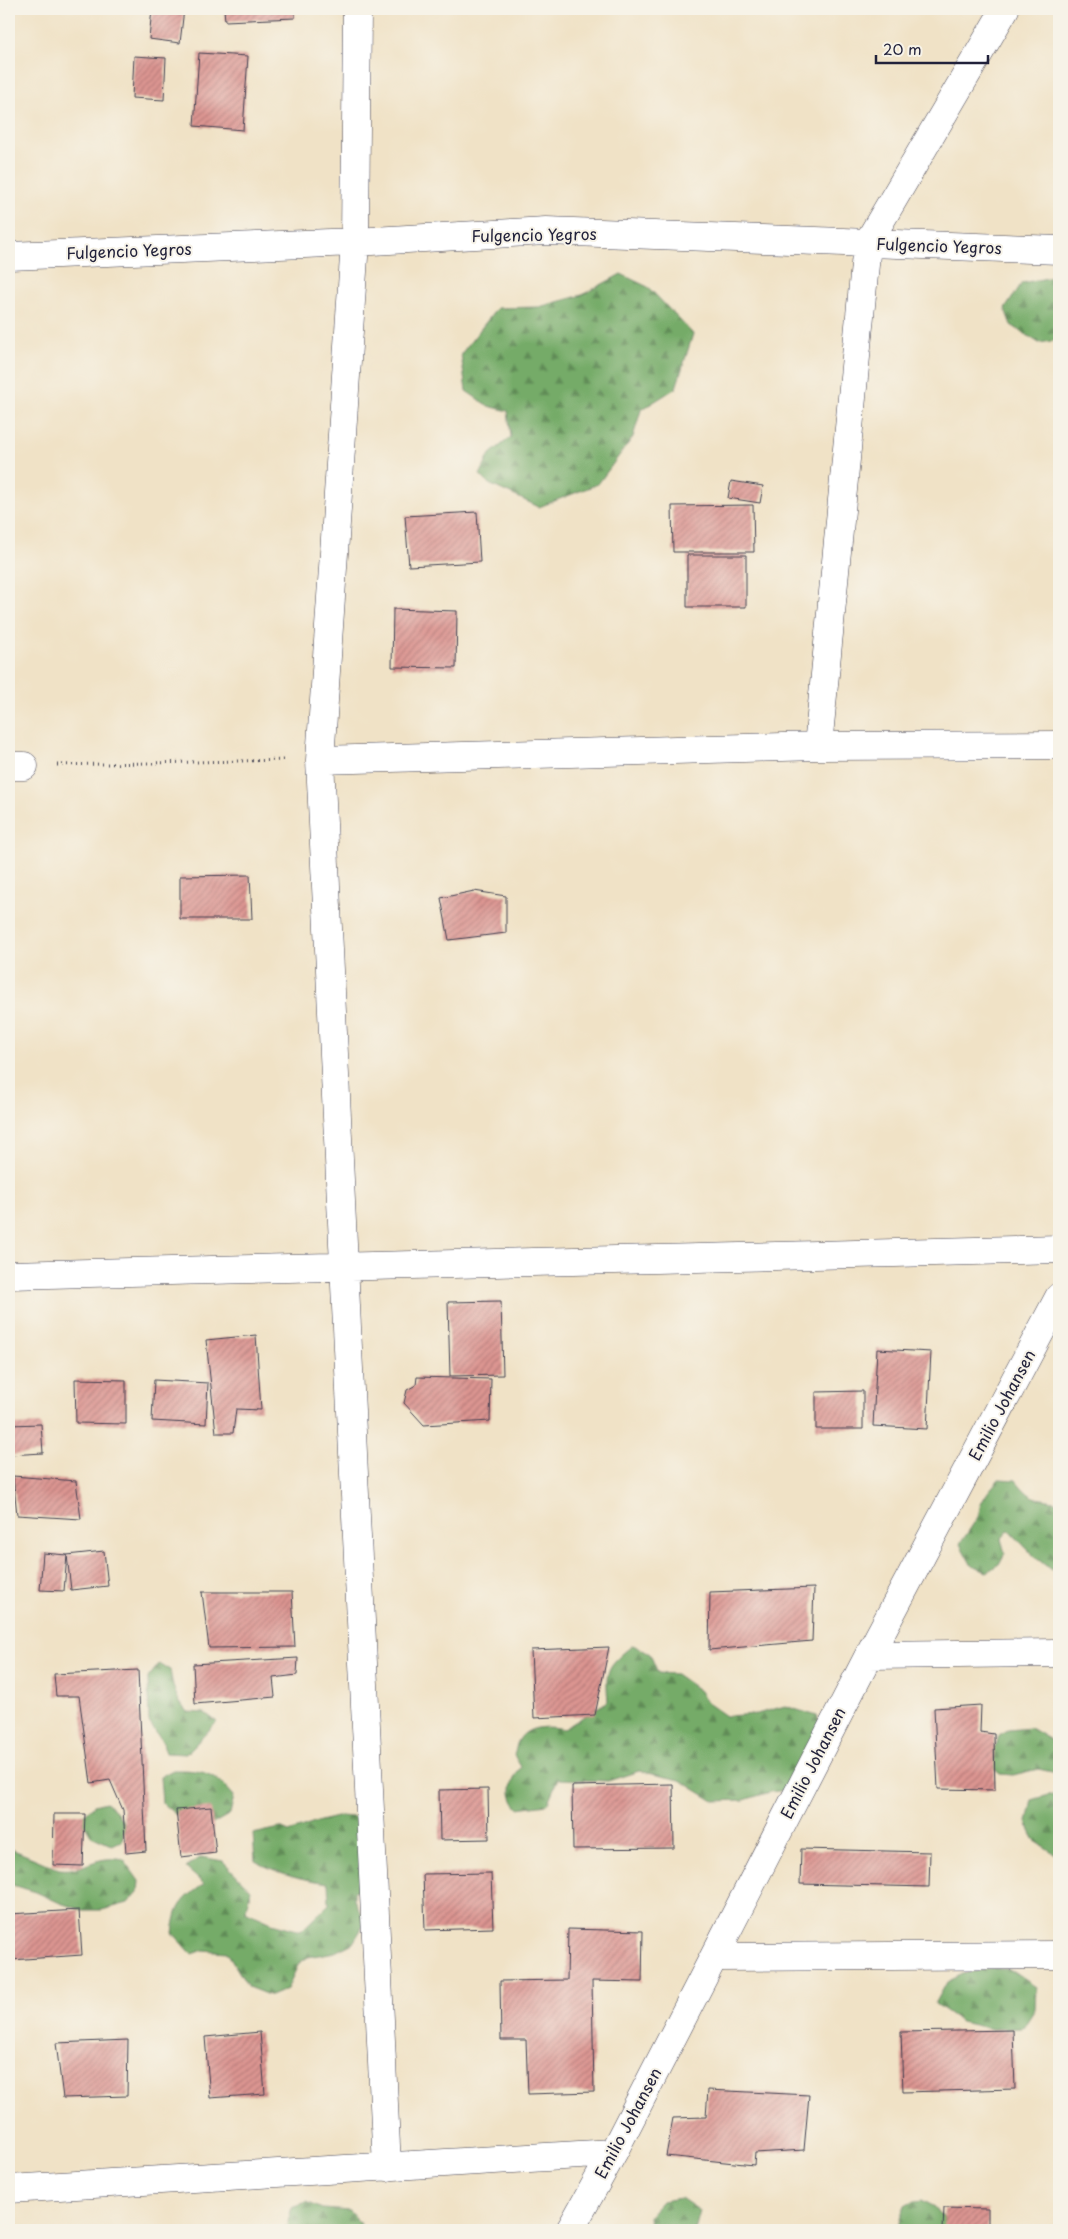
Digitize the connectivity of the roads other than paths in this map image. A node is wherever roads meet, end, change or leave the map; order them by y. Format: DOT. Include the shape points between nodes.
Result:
graph roads {
  1 [pos="357,9"];
  2 [pos="1005,9"];
  3 [pos="355,242"];
  4 [pos="868,244"];
  5 [pos="1059,250"];
  6 [pos="9,256"];
  7 [pos="1059,745"];
  8 [pos="818,746"];
  9 [pos="320,760"];
  10 [pos="1059,1249"];
  11 [pos="344,1267"];
  12 [pos="9,1275"];
  13 [pos="1059,1297"];
  14 [pos="1059,1653"];
  15 [pos="869,1655"];
  16 [pos="1059,1955"];
  17 [pos="714,1957"];
  18 [pos="613,2154"];
  19 [pos="387,2167"];
  20 [pos="9,2189"];
  21 [pos="570,2230"];
  1 -- 3 [label="street"];
  2 -- 4 [label="street"];
  3 -- 4 [label="street, Fulgencio Yegros" via="546,231"];
  3 -- 6 [label="street, Fulgencio Yegros"];
  3 -- 9 [label="street"];
  4 -- 5 [label="street, Fulgencio Yegros"];
  4 -- 8 [label="street"];
  7 -- 8 [label="street"];
  8 -- 9 [label="street"];
  9 -- 11 [label="street"];
  10 -- 11 [label="street"];
  11 -- 12 [label="street"];
  11 -- 19 [label="street"];
  13 -- 15 [label="street, Emilio Johansen"];
  14 -- 15 [label="street"];
  15 -- 17 [label="street, Emilio Johansen"];
  16 -- 17 [label="street"];
  17 -- 18 [label="street, Emilio Johansen"];
  18 -- 19 [label="street"];
  18 -- 21 [label="street, Emilio Johansen"];
  19 -- 20 [label="street"];
}
